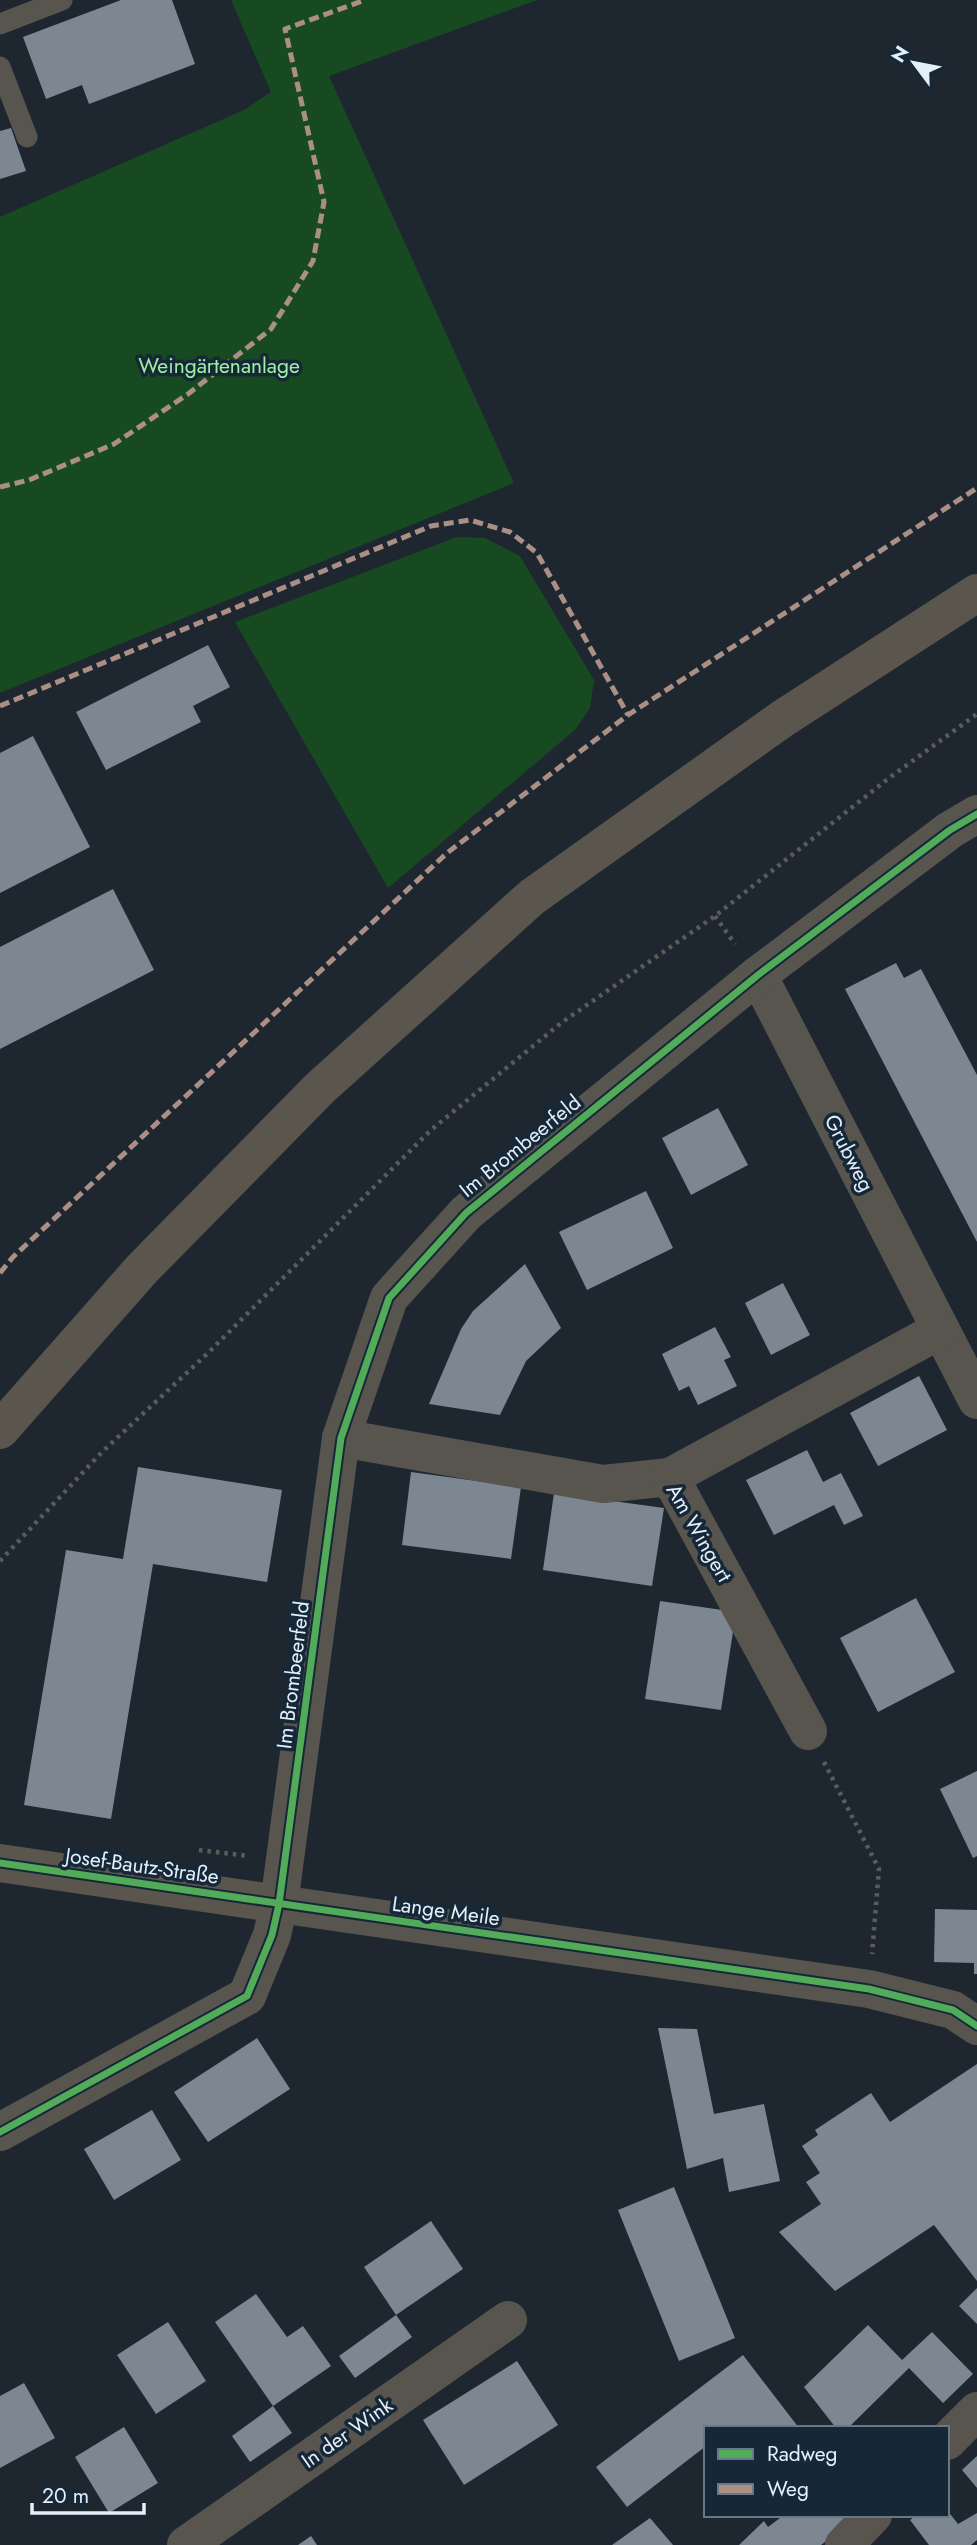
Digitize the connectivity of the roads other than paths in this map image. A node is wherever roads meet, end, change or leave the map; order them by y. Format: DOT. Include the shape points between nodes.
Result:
graph roads {
  1 [pos="62,0"];
  2 [pos="0,24"];
  3 [pos="0,67"];
  4 [pos="27,137"];
  5 [pos="977,593"];
  6 [pos="977,814"];
  7 [pos="758,975"];
  8 [pos="957,1344"];
  9 [pos="977,1400"];
  10 [pos="0,1430"];
  11 [pos="341,1438"];
  12 [pos="670,1477"];
  13 [pos="808,1731"];
  14 [pos="0,1863"];
  15 [pos="279,1904"];
  16 [pos="977,2026"];
  17 [pos="0,2132"];
  18 [pos="508,2320"];
  19 [pos="977,2411"];
  20 [pos="949,2439"];
  21 [pos="186,2545"];
  1 -- 2 [label="lane"];
  3 -- 4 [label="lane"];
  5 -- 10 [label="main road" via="782,719 532,897 320,1088 142,1269"];
  6 -- 7 [label="street, Im Brombeerfeld"];
  7 -- 8 [label="street, Grubweg"];
  7 -- 11 [label="street, Im Brombeerfeld" via="466,1213 406,1279 389,1298"];
  8 -- 9 [label="street, Grubweg"];
  8 -- 12 [label="street"];
  11 -- 12 [label="street, Am Wingert" via="603,1484"];
  11 -- 15 [label="street, Im Brombeerfeld"];
  12 -- 13 [label="street, Am Wingert"];
  14 -- 15 [label="main road, Josef-Bautz-Straße"];
  15 -- 16 [label="street, Lange Meile" via="869,1989 953,2010"];
  15 -- 17 [label="street" via="272,1935 247,1996"];
  18 -- 21 [label="street, In der Wink"];
  19 -- 20 [label="street"];
}
